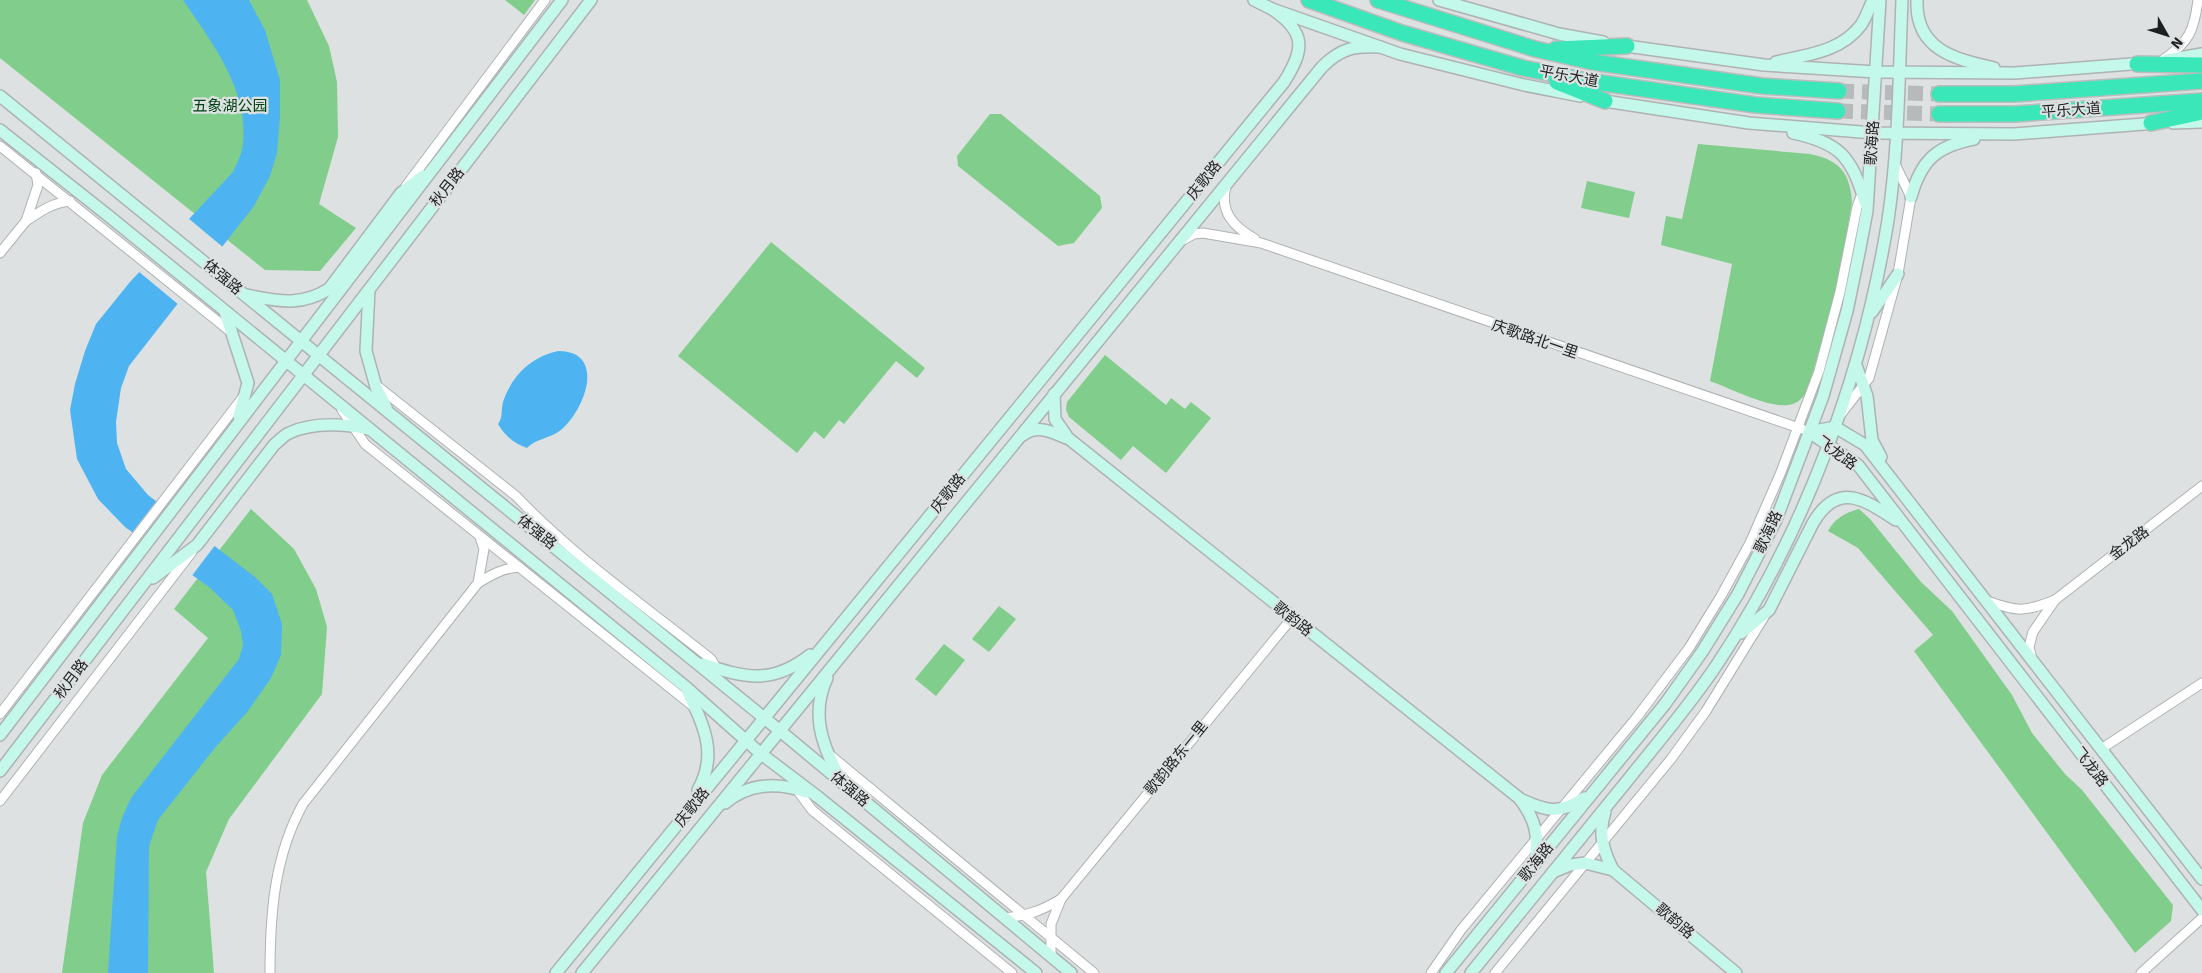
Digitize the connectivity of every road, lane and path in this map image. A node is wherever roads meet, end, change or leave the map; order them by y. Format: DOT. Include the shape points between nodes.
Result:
graph roads {
  1 [pos="545,0"];
  2 [pos="562,0"];
  3 [pos="592,0"];
  4 [pos="1254,0"];
  5 [pos="1309,0"];
  6 [pos="1378,0"];
  7 [pos="1439,0"];
  8 [pos="1873,0"];
  9 [pos="1880,0"];
  10 [pos="1902,0"];
  11 [pos="1917,0"];
  12 [pos="2199,0"];
  13 [pos="2202,7"];
  14 [pos="1272,8"];
  15 [pos="1380,46"];
  16 [pos="1627,46"];
  17 [pos="1535,49"];
  18 [pos="2202,54"];
  19 [pos="2162,60"];
  20 [pos="2137,64"];
  21 [pos="1764,65"];
  22 [pos="2202,65"];
  23 [pos="1523,68"];
  24 [pos="1876,72"];
  25 [pos="1899,72"];
  26 [pos="2015,73"];
  27 [pos="2202,81"];
  28 [pos="1284,82"];
  29 [pos="1839,91"];
  30 [pos="1299,94"];
  31 [pos="1939,94"];
  32 [pos="0,96"];
  33 [pos="1604,101"];
  34 [pos="2202,101"];
  35 [pos="1838,111"];
  36 [pos="2202,112"];
  37 [pos="1939,114"];
  38 [pos="2202,122"];
  39 [pos="1750,123"];
  40 [pos="2151,123"];
  41 [pos="0,130"];
  42 [pos="1873,133"];
  43 [pos="1897,134"];
  44 [pos="2003,134"];
  45 [pos="0,146"];
  46 [pos="445,153"];
  47 [pos="1895,164"];
  48 [pos="463,167"];
  49 [pos="434,168"];
  50 [pos="36,173"];
  51 [pos="1870,173"];
  52 [pos="1227,183"];
  53 [pos="401,192"];
  54 [pos="1862,193"];
  55 [pos="1911,197"];
  56 [pos="70,201"];
  57 [pos="1867,211"];
  58 [pos="26,221"];
  59 [pos="1262,243"];
  60 [pos="1176,245"];
  61 [pos="0,253"];
  62 [pos="1898,274"];
  63 [pos="369,290"];
  64 [pos="241,293"];
  65 [pos="224,310"];
  66 [pos="1870,316"];
  67 [pos="232,333"];
  68 [pos="302,341"];
  69 [pos="319,354"];
  70 [pos="286,361"];
  71 [pos="1856,365"];
  72 [pos="303,375"];
  73 [pos="375,384"];
  74 [pos="1863,386"];
  75 [pos="246,393"];
  76 [pos="1054,394"];
  77 [pos="336,401"];
  78 [pos="388,411"];
  79 [pos="1837,422"];
  80 [pos="353,426"];
  81 [pos="370,429"];
  82 [pos="234,430"];
  83 [pos="1803,430"];
  84 [pos="1068,438"];
  85 [pos="1017,440"];
  86 [pos="1827,446"];
  87 [pos="1895,483"];
  88 [pos="2202,486"];
  89 [pos="1903,524"];
  90 [pos="480,536"];
  91 [pos="198,545"];
  92 [pos="519,567"];
  93 [pos="478,584"];
  94 [pos="142,587"];
  95 [pos="862,598"];
  96 [pos="2055,600"];
  97 [pos="1987,601"];
  98 [pos="877,610"];
  99 [pos="1768,610"];
  100 [pos="1292,618"];
  101 [pos="1732,641"];
  102 [pos="825,644"];
  103 [pos="840,656"];
  104 [pos="2032,660"];
  105 [pos="695,661"];
  106 [pos="717,668"];
  107 [pos="2202,683"];
  108 [pos="687,688"];
  109 [pos="728,688"];
  110 [pos="696,709"];
  111 [pos="0,714"];
  112 [pos="764,718"];
  113 [pos="779,730"];
  114 [pos="0,735"];
  115 [pos="745,740"];
  116 [pos="2101,749"];
  117 [pos="760,753"];
  118 [pos="829,755"];
  119 [pos="0,771"];
  120 [pos="782,771"];
  121 [pos="844,784"];
  122 [pos="796,788"];
  123 [pos="1593,791"];
  124 [pos="818,797"];
  125 [pos="1519,798"];
  126 [pos="0,801"];
  127 [pos="1608,804"];
  128 [pos="1560,810"];
  129 [pos="685,815"];
  130 [pos="700,827"];
  131 [pos="1537,839"];
  132 [pos="1601,843"];
  133 [pos="1535,862"];
  134 [pos="1585,863"];
  135 [pos="1613,870"];
  136 [pos="1552,873"];
  137 [pos="2202,879"];
  138 [pos="1061,898"];
  139 [pos="2202,910"];
  140 [pos="1024,916"];
  141 [pos="1005,918"];
  142 [pos="2202,918"];
  143 [pos="1050,937"];
  144 [pos="1051,956"];
  145 [pos="270,973"];
  146 [pos="556,973"];
  147 [pos="582,973"];
  148 [pos="1012,973"];
  149 [pos="1036,973"];
  150 [pos="1071,973"];
  151 [pos="1094,973"];
  152 [pos="1431,973"];
  153 [pos="1446,973"];
  154 [pos="1471,973"];
  155 [pos="1495,973"];
  156 [pos="1736,973"];
  157 [pos="2141,973"];
  1 -- 53 [label="street"];
  2 -- 46 [label="main road, 秋月路"];
  3 -- 48 [label="main road, 秋月路"];
  4 -- 14 [label="main road"];
  5 -- 23 [label="highway, 平乐大道" via="1402,34"];
  6 -- 17 [label="highway, 平乐大道"];
  7 -- 16 [label="main road" via="1559,34"];
  8 -- 21 [label="main road" via="1862,24 1850,38 1833,48"];
  9 -- 24 [label="main road, 歌海路"];
  10 -- 25 [label="main road, 歌海路"];
  11 -- 26 [label="main road" via="1923,30 1944,53 1957,60"];
  12 -- 13 [label="street"];
  12 -- 19 [label="street" via="2186,41"];
  14 -- 15 [label="main road"];
  14 -- 28 [label="main road, 庆歌路" via="1293,25 1298,34 1294,65"];
  15 -- 30 [label="main road, 庆歌路" via="1342,51 1322,66"];
  15 -- 33 [label="main road" via="1524,85"];
  16 -- 17 [label="highway"];
  16 -- 21 [label="main road"];
  17 -- 29 [label="highway, 平乐大道" via="1592,62 1743,83"];
  18 -- 19 [label="main road"];
  19 -- 20 [label="main road"];
  20 -- 22 [label="highway"];
  20 -- 26 [label="main road"];
  21 -- 24 [label="main road"];
  23 -- 33 [label="highway"];
  23 -- 35 [label="highway, 平乐大道" via="1588,81 1756,105"];
  24 -- 25 [label="main road"];
  24 -- 42 [label="main road, 歌海路"];
  25 -- 26 [label="main road"];
  25 -- 43 [label="main road, 歌海路"];
  27 -- 31 [label="highway, 平乐大道" via="2014,94"];
  28 -- 30 [label="main road"];
  28 -- 95 [label="main road, 庆歌路"];
  30 -- 52 [label="main road, 庆歌路"];
  32 -- 64 [label="main road, 体强路"];
  33 -- 39 [label="main road"];
  34 -- 37 [label="highway, 平乐大道" via="2016,114"];
  36 -- 40 [label="highway"];
  38 -- 40 [label="main road"];
  39 -- 42 [label="main road"];
  39 -- 54 [label="main road" via="1817,138 1832,145 1845,156"];
  40 -- 44 [label="main road"];
  41 -- 65 [label="main road, 体强路"];
  42 -- 43 [label="main road"];
  42 -- 51 [label="main road, 歌海路"];
  43 -- 44 [label="main road"];
  43 -- 47 [label="main road, 歌海路"];
  44 -- 55 [label="main road" via="1954,143 1938,152 1920,171"];
  45 -- 50 [label="street"];
  46 -- 48 [label="main road"];
  46 -- 49 [label="main road, 秋月路"];
  47 -- 55 [label="street"];
  47 -- 66 [label="main road, 歌海路"];
  48 -- 63 [label="main road, 秋月路"];
  49 -- 53 [label="main road"];
  49 -- 68 [label="main road, 秋月路"];
  50 -- 56 [label="street"];
  50 -- 58 [label="street" via="38,185"];
  51 -- 54 [label="street"];
  51 -- 57 [label="main road, 歌海路"];
  52 -- 59 [label="street, 庆歌路北一里" via="1223,195 1232,224"];
  52 -- 60 [label="main road, 庆歌路"];
  53 -- 64 [label="main road" via="329,289 314,298 290,302"];
  54 -- 57 [label="main road"];
  54 -- 83 [label="street" via="1840,292"];
  55 -- 62 [label="street"];
  56 -- 58 [label="street" via="44,208"];
  56 -- 67 [label="street"];
  57 -- 83 [label="main road, 歌海路" via="1847,311 1823,396"];
  58 -- 61 [label="street"];
  59 -- 60 [label="street, 庆歌路北一里" via="1203,233 1194,234"];
  59 -- 83 [label="street, 庆歌路北一里"];
  60 -- 76 [label="main road, 庆歌路"];
  62 -- 66 [label="main road"];
  62 -- 74 [label="street" via="1869,378"];
  63 -- 69 [label="main road, 秋月路"];
  63 -- 73 [label="main road" via="366,351"];
  64 -- 68 [label="main road, 体强路"];
  65 -- 67 [label="main road"];
  65 -- 70 [label="main road, 体强路"];
  66 -- 71 [label="main road, 歌海路"];
  67 -- 75 [label="main road" via="248,383"];
  68 -- 69 [label="main road, 体强路"];
  68 -- 70 [label="main road, 秋月路"];
  69 -- 72 [label="main road, 秋月路"];
  69 -- 78 [label="main road, 体强路"];
  70 -- 72 [label="main road, 体强路"];
  70 -- 82 [label="main road, 秋月路"];
  71 -- 74 [label="main road"];
  71 -- 79 [label="main road, 歌海路"];
  72 -- 77 [label="main road, 体强路"];
  72 -- 94 [label="main road, 秋月路"];
  73 -- 78 [label="main road"];
  73 -- 106 [label="street" via="516,496 534,516 711,659"];
  74 -- 79 [label="street"];
  74 -- 87 [label="main road" via="1872,440"];
  75 -- 82 [label="main road"];
  75 -- 111 [label="street"];
  76 -- 84 [label="main road, 歌韵路" via="1055,419"];
  76 -- 85 [label="main road, 庆歌路"];
  77 -- 80 [label="street"];
  77 -- 81 [label="main road, 体强路"];
  78 -- 105 [label="main road, 体强路"];
  79 -- 83 [label="main road, 飞龙路"];
  79 -- 86 [label="main road, 歌海路"];
  79 -- 87 [label="main road, 飞龙路" via="1865,445"];
  80 -- 81 [label="main road"];
  80 -- 90 [label="street" via="365,444"];
  80 -- 91 [label="main road" via="305,428 288,433 274,445"];
  81 -- 108 [label="main road, 体强路"];
  82 -- 114 [label="main road, 秋月路"];
  83 -- 86 [label="main road, 飞龙路"];
  83 -- 123 [label="main road, 歌海路" via="1776,520 1738,594 1665,704"];
  83 -- 128 [label="street" via="1750,543 1689,648"];
  84 -- 85 [label="main road, 歌韵路" via="1039,429 1028,431"];
  84 -- 100 [label="main road, 歌韵路"];
  85 -- 98 [label="main road, 庆歌路"];
  86 -- 89 [label="main road, 飞龙路" via="1858,465"];
  86 -- 101 [label="main road, 歌海路" via="1794,527"];
  87 -- 97 [label="main road, 飞龙路"];
  88 -- 96 [label="street, 金龙路"];
  89 -- 99 [label="main road" via="1867,501 1853,497 1827,505 1818,513"];
  89 -- 139 [label="main road, 飞龙路"];
  90 -- 92 [label="street"];
  90 -- 93 [label="street" via="484,549"];
  91 -- 94 [label="main road"];
  91 -- 126 [label="street"];
  92 -- 93 [label="street" via="493,573"];
  92 -- 110 [label="street"];
  93 -- 145 [label="street" via="303,804 292,824 276,879"];
  94 -- 119 [label="main road, 秋月路"];
  95 -- 98 [label="main road"];
  95 -- 102 [label="main road, 庆歌路"];
  96 -- 97 [label="street, 金龙路" via="2024,610"];
  96 -- 104 [label="street, 金龙路" via="2033,632 2029,647"];
  97 -- 104 [label="main road, 飞龙路"];
  98 -- 103 [label="main road, 庆歌路"];
  99 -- 101 [label="main road"];
  99 -- 132 [label="street" via="1706,710"];
  100 -- 125 [label="main road, 歌韵路"];
  100 -- 138 [label="street, 歌韵路东一里"];
  101 -- 127 [label="main road, 歌海路" via="1680,714"];
  102 -- 106 [label="main road" via="801,662 770,676 747,676"];
  102 -- 112 [label="main road, 庆歌路"];
  103 -- 113 [label="main road, 庆歌路"];
  103 -- 118 [label="main road" via="821,690 818,708 818,723"];
  104 -- 116 [label="main road, 飞龙路"];
  105 -- 106 [label="main road"];
  105 -- 109 [label="main road, 体强路"];
  106 -- 109 [label="street"];
  107 -- 116 [label="street"];
  108 -- 110 [label="main road"];
  108 -- 115 [label="main road, 体强路"];
  109 -- 112 [label="main road, 体强路"];
  110 -- 129 [label="main road" via="707,736 709,757 706,777"];
  112 -- 113 [label="main road, 体强路"];
  112 -- 115 [label="main road, 庆歌路"];
  113 -- 117 [label="main road, 庆歌路"];
  113 -- 121 [label="main road, 体强路"];
  115 -- 117 [label="main road, 体强路"];
  115 -- 129 [label="main road, 庆歌路"];
  116 -- 137 [label="main road, 飞龙路"];
  117 -- 120 [label="main road, 体强路"];
  117 -- 130 [label="main road, 庆歌路"];
  118 -- 121 [label="main road"];
  118 -- 140 [label="street"];
  120 -- 122 [label="street"];
  120 -- 124 [label="main road, 体强路"];
  121 -- 141 [label="main road, 体强路"];
  122 -- 124 [label="main road"];
  122 -- 130 [label="main road" via="760,786 744,789"];
  122 -- 148 [label="street" via="812,810"];
  123 -- 128 [label="main road" via="1573,806"];
  123 -- 133 [label="main road, 歌海路"];
  124 -- 149 [label="main road, 体强路"];
  125 -- 128 [label="main road, 歌韵路" via="1537,807"];
  125 -- 131 [label="main road, 歌韵路" via="1531,814"];
  127 -- 132 [label="main road" via="1601,824"];
  127 -- 136 [label="main road, 歌海路"];
  128 -- 131 [label="street"];
  129 -- 146 [label="main road, 庆歌路"];
  130 -- 147 [label="main road, 庆歌路"];
  131 -- 133 [label="main road, 歌韵路"];
  131 -- 152 [label="street"];
  132 -- 134 [label="street"];
  132 -- 135 [label="main road"];
  133 -- 153 [label="main road, 歌海路"];
  134 -- 135 [label="main road"];
  134 -- 136 [label="main road"];
  134 -- 155 [label="street"];
  135 -- 156 [label="main road, 歌韵路"];
  136 -- 154 [label="main road, 歌海路"];
  138 -- 140 [label="street, 歌韵路东一里"];
  138 -- 143 [label="street, 歌韵路东一里" via="1051,924"];
  140 -- 141 [label="street, 歌韵路东一里"];
  140 -- 143 [label="street"];
  141 -- 144 [label="main road, 体强路"];
  142 -- 157 [label="street"];
  143 -- 144 [label="street, 歌韵路东一里"];
  143 -- 151 [label="street"];
  144 -- 150 [label="main road, 体强路"];
}
